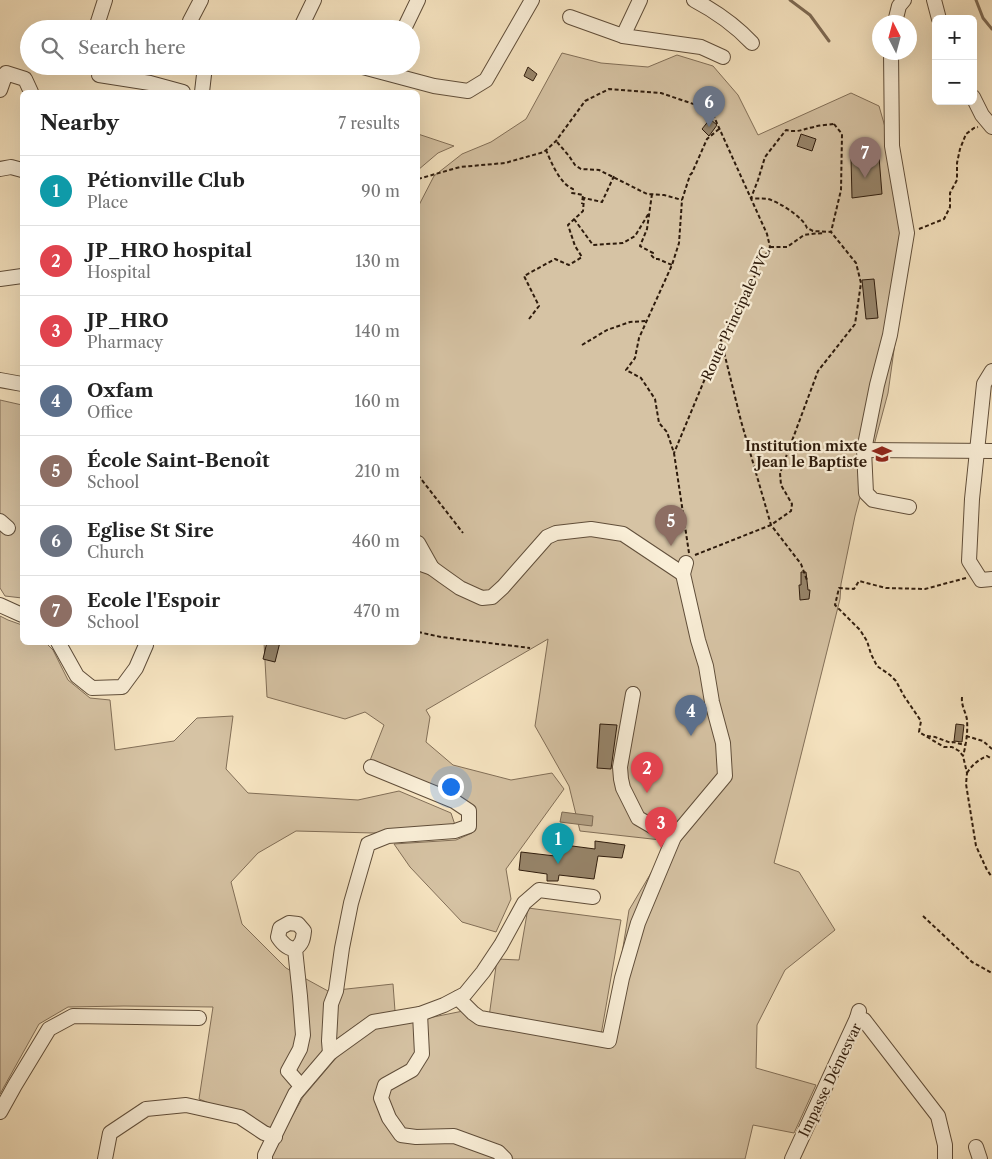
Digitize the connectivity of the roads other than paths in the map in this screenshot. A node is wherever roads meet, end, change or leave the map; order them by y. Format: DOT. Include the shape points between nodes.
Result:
graph roads {
  1 [pos="105,0"];
  2 [pos="201,0"];
  3 [pos="314,0"];
  4 [pos="418,0"];
  5 [pos="532,0"];
  6 [pos="640,0"];
  7 [pos="694,0"];
  8 [pos="904,0"];
  9 [pos="934,0"];
  10 [pos="896,15"];
  11 [pos="938,15"];
  12 [pos="570,17"];
  13 [pos="99,20"];
  14 [pos="191,20"];
  15 [pos="304,20"];
  16 [pos="408,20"];
  17 [pos="623,36"];
  18 [pos="752,42"];
  19 [pos="723,57"];
  20 [pos="891,60"];
  21 [pos="99,75"];
  22 [pos="204,75"];
  23 [pos="402,75"];
  24 [pos="0,90"];
  25 [pos="30,90"];
  26 [pos="176,90"];
  27 [pos="202,90"];
  28 [pos="977,105"];
  29 [pos="991,125"];
  30 [pos="0,169"];
  31 [pos="20,169"];
  32 [pos="20,276"];
  33 [pos="0,279"];
  34 [pos="992,371"];
  35 [pos="0,380"];
  36 [pos="20,384"];
  37 [pos="864,450"];
  38 [pos="977,450"];
  39 [pos="992,451"];
  40 [pos="909,506"];
  41 [pos="420,547"];
  42 [pos="420,564"];
  43 [pos="432,568"];
  44 [pos="992,580"];
  45 [pos="0,605"];
  46 [pos="20,614"];
  47 [pos="60,645"];
  48 [pos="146,645"];
  49 [pos="633,694"];
  50 [pos="370,767"];
  51 [pos="674,837"];
  52 [pos="593,897"];
  53 [pos="294,950"];
  54 [pos="458,998"];
  55 [pos="420,1014"];
  56 [pos="199,1018"];
  57 [pos="330,1053"];
  58 [pos="302,1086"];
  59 [pos="0,1112"];
  60 [pos="269,1135"];
  61 [pos="105,1159"];
  62 [pos="265,1159"];
  63 [pos="505,1159"];
  64 [pos="792,1159"];
  65 [pos="945,1159"];
  1 -- 13 [label="street"];
  2 -- 14 [label="street"];
  3 -- 15 [label="street"];
  4 -- 16 [label="street"];
  5 -- 23 [label="street" via="486,80 468,91 434,86"];
  6 -- 17 [label="street"];
  7 -- 18 [label="street" via="738,28"];
  8 -- 10 [label="street"];
  9 -- 11 [label="street"];
  12 -- 17 [label="street"];
  17 -- 19 [label="street" via="701,47"];
  20 -- 37 [label="street" via="892,146 907,233 890,335"];
  21 -- 26 [label="street"];
  22 -- 27 [label="street"];
  24 -- 25 [label="street" via="6,73 25,79"];
  28 -- 29 [label="street"];
  30 -- 31 [label="street"];
  32 -- 33 [label="street"];
  34 -- 38 [label="street" via="984,384"];
  35 -- 36 [label="street"];
  37 -- 38 [label="street"];
  37 -- 40 [label="street" via="866,493 873,500"];
  38 -- 39 [label="street"];
  38 -- 44 [label="street" via="969,561 982,580"];
  41 -- 43 [label="street"];
  42 -- 43 [label="street"];
  43 -- 51 [label="street" via="467,591 482,598 492,597 547,537 591,529 623,534 686,565 698,640 723,743 725,776"];
  45 -- 46 [label="street"];
  47 -- 48 [label="street" via="76,676 92,688 122,687 136,668"];
  49 -- 51 [label="street" via="620,767 623,788 638,818"];
  50 -- 57 [label="street" via="454,801 469,811 469,826 455,831 388,836 368,844 331,1004"];
  51 -- 54 [label="street" via="638,923 609,1041 480,1018"];
  52 -- 54 [label="street" via="539,890 524,903 483,972"];
  53 -- 58 [label="street" via="303,1035 300,1049 288,1071"];
  54 -- 55 [label="street"];
  55 -- 57 [label="street" via="373,1022"];
  55 -- 63 [label="street" via="422,1054 412,1070 385,1085 381,1098 389,1118 401,1134 416,1138 454,1136 498,1152"];
  56 -- 59 [label="street" via="73,1016 49,1029"];
  57 -- 58 [label="street"];
  58 -- 60 [label="street"];
  60 -- 61 [label="street" via="240,1117 186,1105 146,1109 110,1133"];
  60 -- 62 [label="street"];
  64 -- 65 [label="street, Impasse Démesvar" via="858,1015 938,1116"];
}
